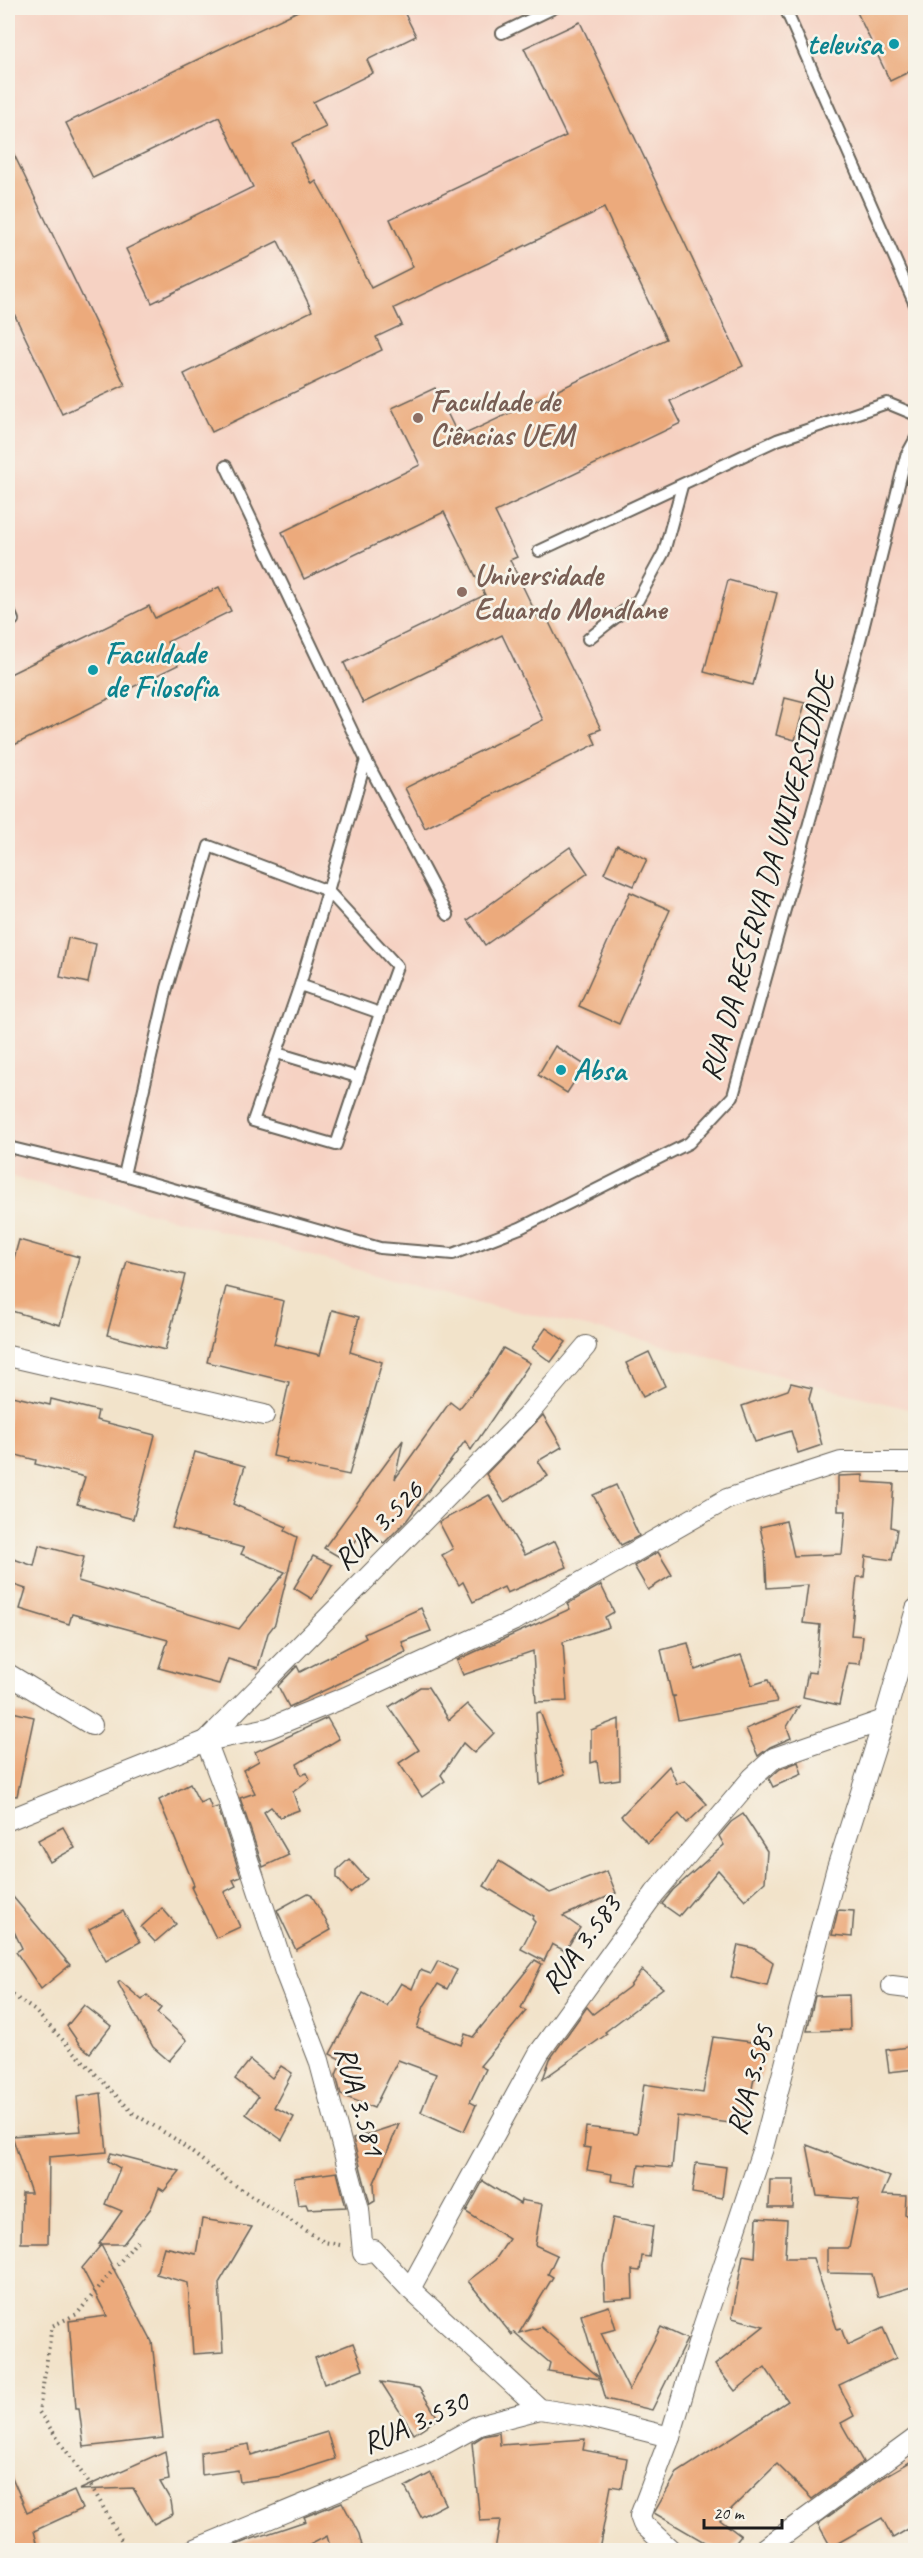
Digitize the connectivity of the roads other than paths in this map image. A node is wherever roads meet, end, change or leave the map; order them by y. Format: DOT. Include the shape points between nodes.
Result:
graph roads {
  1 [pos="554,8"];
  2 [pos="785,8"];
  3 [pos="502,33"];
  4 [pos="915,307"];
  5 [pos="915,416"];
  6 [pos="915,438"];
  7 [pos="226,466"];
  8 [pos="682,486"];
  9 [pos="539,551"];
  10 [pos="8,609"];
  11 [pos="8,622"];
  12 [pos="588,639"];
  13 [pos="366,760"];
  14 [pos="328,891"];
  15 [pos="448,915"];
  16 [pos="300,985"];
  17 [pos="380,1013"];
  18 [pos="277,1053"];
  19 [pos="357,1077"];
  20 [pos="8,1147"];
  21 [pos="124,1175"];
  22 [pos="586,1346"];
  23 [pos="8,1356"];
  24 [pos="264,1415"];
  25 [pos="915,1462"];
  26 [pos="915,1609"];
  27 [pos="8,1674"];
  28 [pos="884,1720"];
  29 [pos="92,1725"];
  30 [pos="206,1741"];
  31 [pos="8,1820"];
  32 [pos="892,1986"];
  33 [pos="915,1989"];
  34 [pos="410,2289"];
  35 [pos="540,2409"];
  36 [pos="670,2437"];
  37 [pos="914,2443"];
  38 [pos="193,2550"];
  39 [pos="671,2550"];
  40 [pos="763,2550"];
  1 -- 3 [label="lane"];
  2 -- 4 [label="lane"];
  5 -- 8 [label="lane" via="887,403 777,440"];
  6 -- 21 [label="lane, RUA DA RESERVA DA UNIVERSIDADE" via="906,456 733,1096 689,1143 520,1228 453,1254 380,1248"];
  7 -- 13 [label="lane"];
  8 -- 9 [label="lane"];
  8 -- 12 [label="lane" via="664,552 638,600"];
  10 -- 11 [label="lane" via="13,620"];
  13 -- 14 [label="lane"];
  13 -- 15 [label="lane"];
  14 -- 16 [label="lane"];
  14 -- 17 [label="lane" via="397,966"];
  14 -- 21 [label="lane" via="209,846 167,988"];
  16 -- 17 [label="lane"];
  16 -- 18 [label="lane"];
  17 -- 19 [label="lane"];
  18 -- 19 [label="lane"];
  18 -- 19 [label="lane" via="253,1121 336,1145"];
  20 -- 21 [label="lane, RUA DA RESERVA DA UNIVERSIDADE"];
  22 -- 30 [label="street, RUA 3.526" via="526,1418"];
  23 -- 24 [label="street"];
  25 -- 30 [label="street" via="841,1462 727,1499 515,1620 269,1728"];
  26 -- 28 [label="street, RUA 3.585"];
  27 -- 29 [label="street"];
  28 -- 34 [label="street, RUA 3.583" via="774,1758 752,1778 655,1893 539,2054"];
  28 -- 36 [label="street, RUA 3.585" via="836,1871 763,2148"];
  30 -- 31 [label="street"];
  30 -- 34 [label="street, RUA 3.581" via="319,2060 358,2209 363,2253 374,2250"];
  32 -- 33 [label="street"];
  34 -- 35 [label="street"];
  35 -- 36 [label="street, RUA 3.530"];
  35 -- 38 [label="street, RUA 3.530" via="480,2425 428,2453"];
  36 -- 39 [label="street, RUA 3.585" via="640,2516 643,2524"];
  37 -- 40 [label="street"];
}
